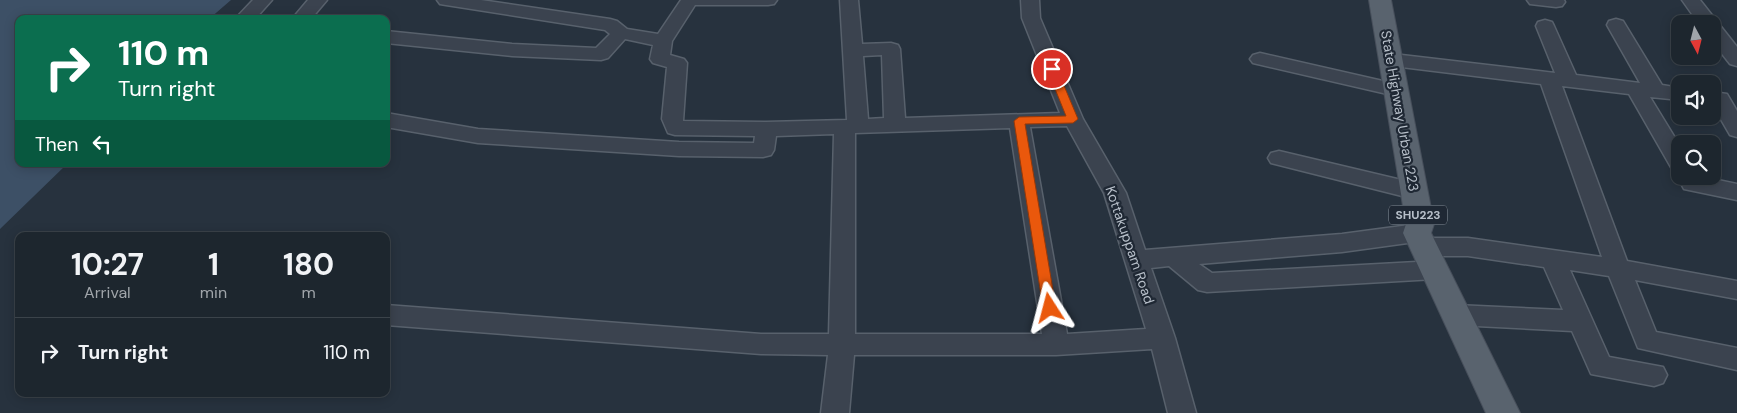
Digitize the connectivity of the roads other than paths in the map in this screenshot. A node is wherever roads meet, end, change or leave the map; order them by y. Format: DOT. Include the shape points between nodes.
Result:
graph roads {
  1 [pos="263,0"];
  2 [pos="318,0"];
  3 [pos="446,0"];
  4 [pos="690,0"];
  5 [pos="754,0"];
  6 [pos="768,0"];
  7 [pos="849,0"];
  8 [pos="1030,0"];
  9 [pos="1380,0"];
  10 [pos="1536,0"];
  11 [pos="1691,0"];
  12 [pos="1556,2"];
  13 [pos="248,15"];
  14 [pos="305,15"];
  15 [pos="1702,15"];
  16 [pos="1616,25"];
  17 [pos="1545,26"];
  18 [pos="621,33"];
  19 [pos="390,37"];
  20 [pos="1721,40"];
  21 [pos="663,41"];
  22 [pos="853,50"];
  23 [pos="1260,59"];
  24 [pos="1393,60"];
  25 [pos="1737,60"];
  26 [pos="1558,79"];
  27 [pos="1645,89"];
  28 [pos="1396,90"];
  29 [pos="1671,93"];
  30 [pos="1723,100"];
  31 [pos="1073,119"];
  32 [pos="390,121"];
  33 [pos="1019,121"];
  34 [pos="895,124"];
  35 [pos="851,126"];
  36 [pos="766,128"];
  37 [pos="1737,130"];
  38 [pos="1671,145"];
  39 [pos="1280,158"];
  40 [pos="1698,185"];
  41 [pos="1414,191"];
  42 [pos="1737,192"];
  43 [pos="1425,250"];
  44 [pos="1174,257"];
  45 [pos="1553,259"];
  46 [pos="1136,260"];
  47 [pos="1618,268"];
  48 [pos="1737,290"];
  49 [pos="390,315"];
  50 [pos="1456,315"];
  51 [pos="1580,321"];
  52 [pos="1162,338"];
  53 [pos="842,344"];
  54 [pos="1056,346"];
  55 [pos="1737,359"];
  56 [pos="1654,375"];
  57 [pos="835,413"];
  58 [pos="1182,413"];
  59 [pos="1503,413"];
  1 -- 13 [label="street"];
  2 -- 14 [label="street"];
  3 -- 18 [label="street" via="610,25"];
  4 -- 5 [label="street"];
  4 -- 21 [label="street"];
  5 -- 6 [label="street"];
  7 -- 22 [label="street"];
  8 -- 31 [label="street, Kottakuppam Road" via="1031,18"];
  9 -- 24 [label="main road, State Highway Urban 223 / SHU223"];
  10 -- 12 [label="street"];
  11 -- 15 [label="street"];
  16 -- 27 [label="street"];
  17 -- 26 [label="street"];
  18 -- 19 [label="street" via="601,54 512,50"];
  18 -- 21 [label="street"];
  20 -- 25 [label="street"];
  21 -- 36 [label="street" via="660,59 677,63 672,119 675,128"];
  22 -- 34 [label="street" via="890,49"];
  22 -- 35 [label="street"];
  23 -- 28 [label="street"];
  24 -- 26 [label="street"];
  24 -- 28 [label="main road, State Highway Urban 223 / SHU223"];
  26 -- 27 [label="street"];
  26 -- 47 [label="street"];
  27 -- 29 [label="street"];
  27 -- 38 [label="street"];
  28 -- 41 [label="main road, State Highway Urban 223 / SHU223"];
  30 -- 37 [label="street"];
  31 -- 33 [label="street"];
  31 -- 46 [label="street, Kottakuppam Road" via="1114,193"];
  32 -- 36 [label="street" via="478,136 679,149 763,150"];
  33 -- 34 [label="street"];
  33 -- 54 [label="street"];
  34 -- 35 [label="street"];
  35 -- 36 [label="street"];
  35 -- 53 [label="street"];
  39 -- 41 [label="street"];
  40 -- 42 [label="street"];
  41 -- 43 [label="main road, State Highway Urban 223 / SHU223"];
  43 -- 44 [label="street" via="1342,243"];
  43 -- 44 [label="street" via="1207,283"];
  43 -- 45 [label="street" via="1468,247"];
  43 -- 50 [label="main road, State Highway Urban 223 / SHU223"];
  44 -- 46 [label="street"];
  45 -- 47 [label="street"];
  45 -- 51 [label="street"];
  46 -- 52 [label="street, Kottakuppam Road"];
  47 -- 48 [label="street"];
  47 -- 55 [label="street" via="1647,342"];
  49 -- 53 [label="street" via="761,344"];
  50 -- 51 [label="street"];
  50 -- 59 [label="main road, State Highway Urban 223 / SHU223"];
  51 -- 56 [label="street" via="1600,366"];
  52 -- 54 [label="street"];
  52 -- 58 [label="street, Kottakuppam Road"];
  53 -- 54 [label="street"];
  53 -- 57 [label="street"];
}
